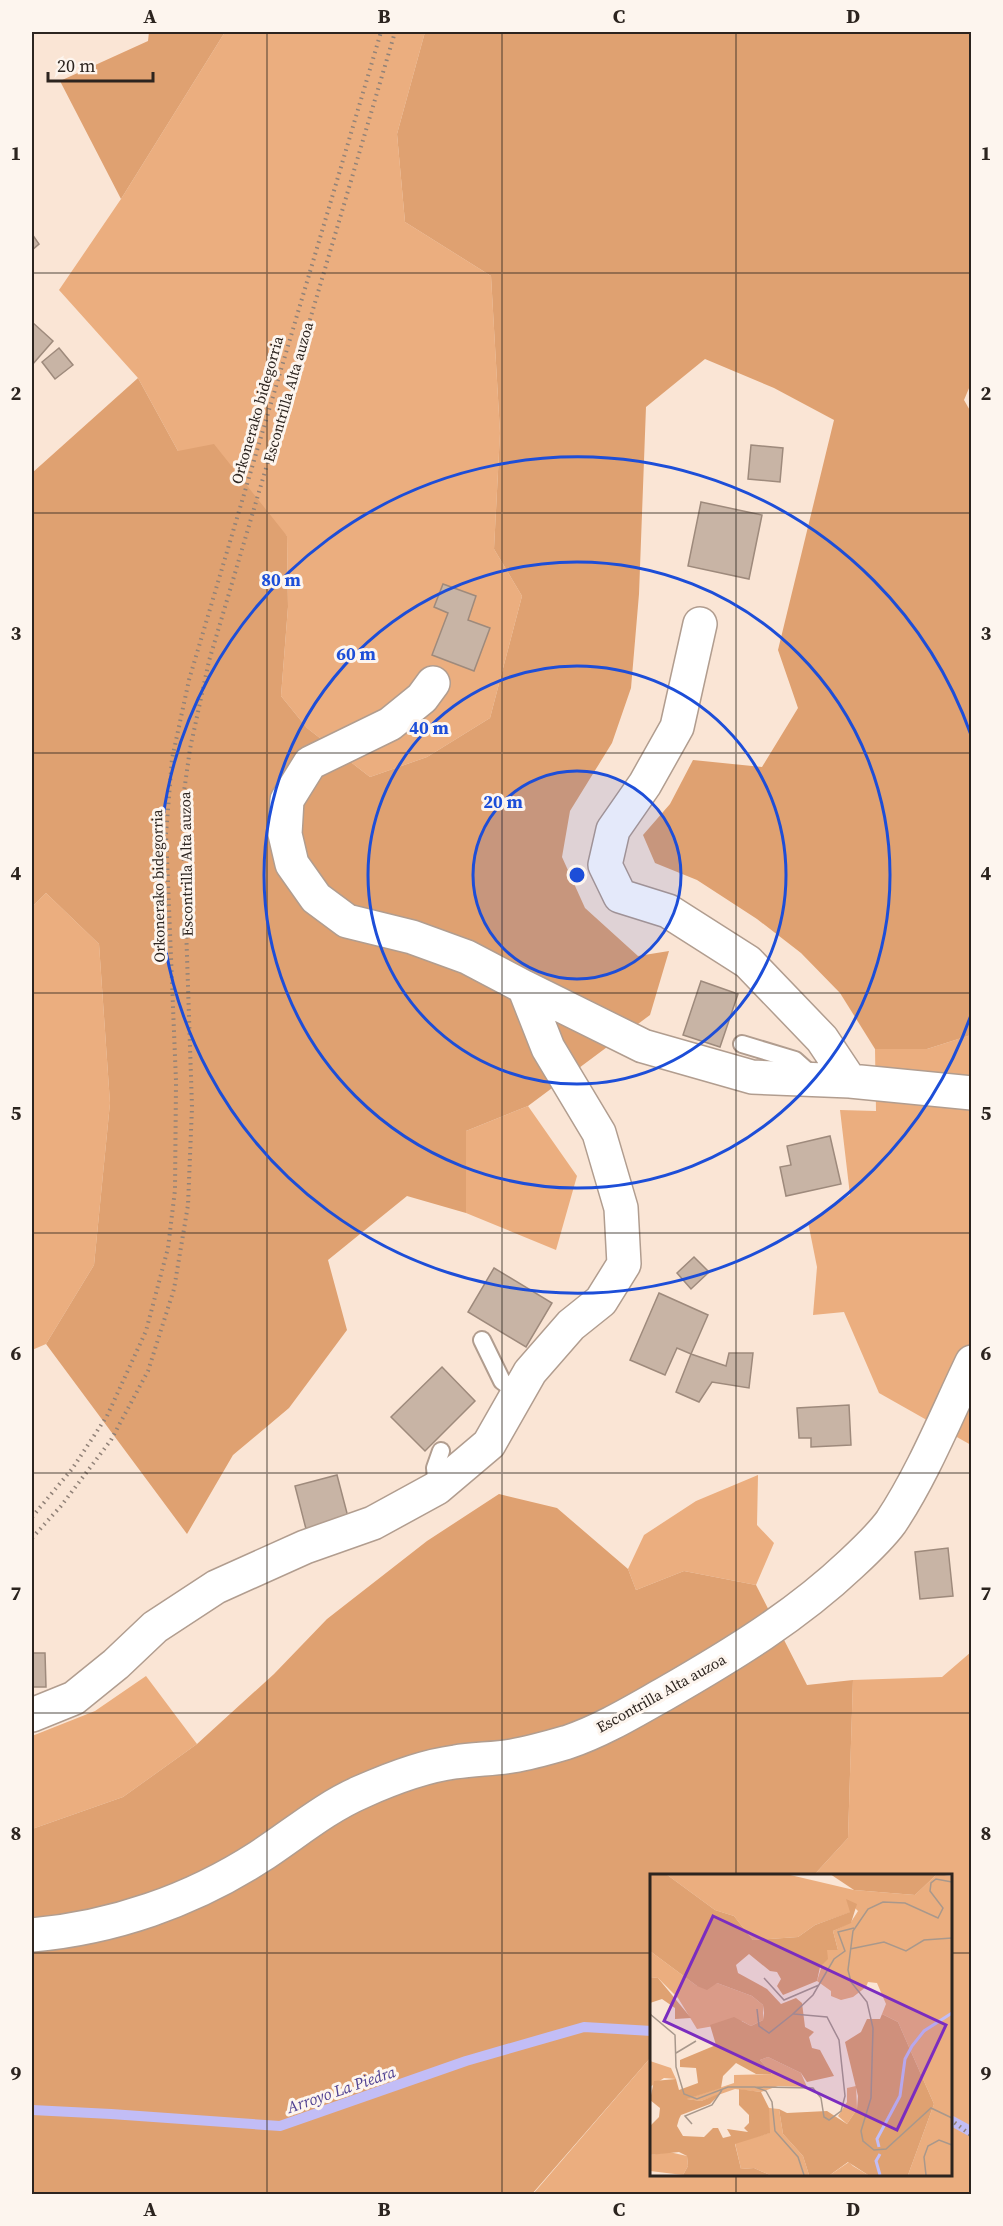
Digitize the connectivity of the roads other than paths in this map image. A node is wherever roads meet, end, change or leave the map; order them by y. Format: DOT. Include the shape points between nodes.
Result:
graph roads {
  1 [pos="700,624"];
  2 [pos="433,683"];
  3 [pos="524,987"];
  4 [pos="742,1044"];
  5 [pos="816,1079"];
  6 [pos="850,1081"];
  7 [pos="972,1093"];
  8 [pos="482,1340"];
  9 [pos="972,1362"];
  10 [pos="518,1393"];
  11 [pos="441,1451"];
  12 [pos="437,1488"];
  13 [pos="32,1715"];
  14 [pos="32,1935"];
  1 -- 6 [label="street" via="678,727 613,830 605,865 620,896 668,912 748,962 822,1039"];
  2 -- 3 [label="street" via="422,698 390,724 310,763 287,800 285,834 292,864 316,898 346,921 412,937 467,957"];
  3 -- 5 [label="street" via="643,1046 752,1077"];
  3 -- 10 [label="street" via="548,1048 599,1133 621,1208 624,1264 601,1301 571,1325"];
  4 -- 5 [label="lane" via="795,1060"];
  5 -- 6 [label="street"];
  6 -- 7 [label="street"];
  8 -- 10 [label="lane" via="502,1381"];
  9 -- 14 [label="street, Escontrilla Alta auzoa" via="890,1523 864,1552 786,1619 710,1668 605,1727 568,1742 515,1756 452,1762 398,1777 360,1793 211,1886 158,1907 100,1925"];
  10 -- 12 [label="street" via="489,1444"];
  11 -- 12 [label="lane" via="435,1468"];
  12 -- 13 [label="street" via="373,1523 305,1547 216,1587 155,1627 74,1698"];
}
